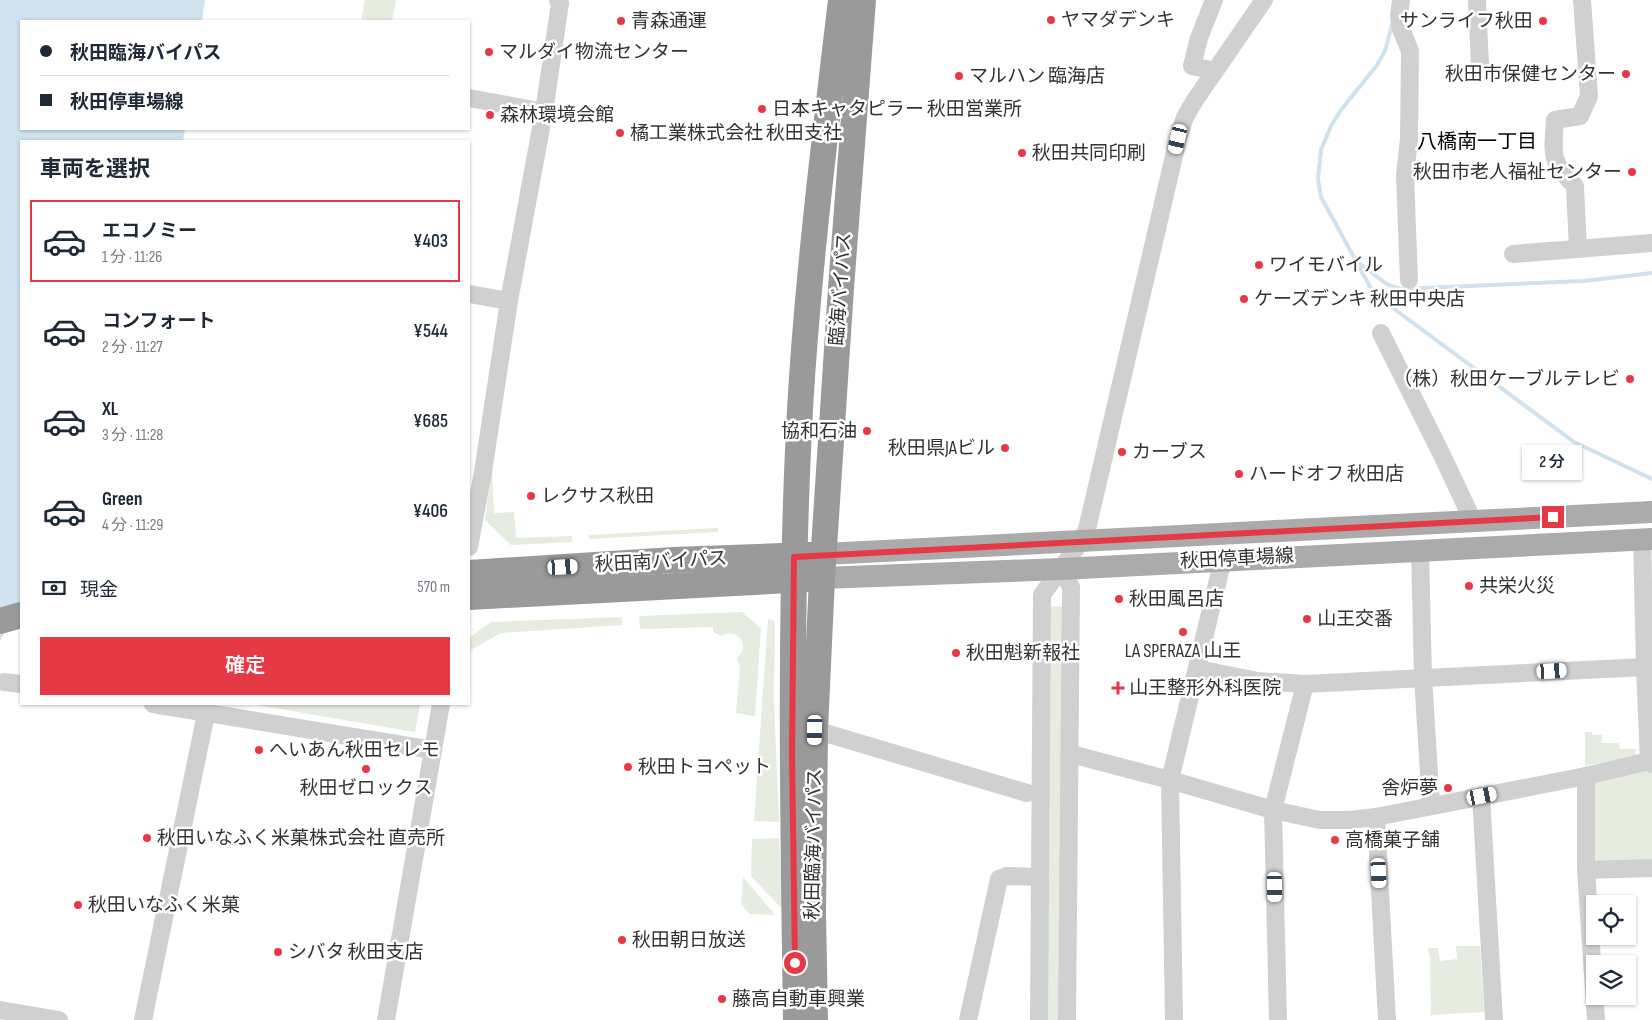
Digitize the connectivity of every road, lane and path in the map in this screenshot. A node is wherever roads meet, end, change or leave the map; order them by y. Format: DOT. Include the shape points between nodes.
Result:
graph roads {
  1 [pos="558,0"];
  2 [pos="840,0"];
  3 [pos="862,0"];
  4 [pos="1214,0"];
  5 [pos="1264,0"];
  6 [pos="1402,0"];
  7 [pos="1477,0"];
  8 [pos="1582,0"];
  9 [pos="1480,66"];
  10 [pos="1215,71"];
  11 [pos="470,98"];
  12 [pos="544,112"];
  13 [pos="1652,243"];
  14 [pos="1578,249"];
  15 [pos="1513,254"];
  16 [pos="1409,280"];
  17 [pos="470,294"];
  18 [pos="509,301"];
  19 [pos="1381,333"];
  20 [pos="476,470"];
  21 [pos="1652,512"];
  22 [pos="1473,521"];
  23 [pos="470,536"];
  24 [pos="1647,539"];
  25 [pos="1081,541"];
  26 [pos="1420,550"];
  27 [pos="1223,559"];
  28 [pos="823,566"];
  29 [pos="793,569"];
  30 [pos="1061,569"];
  31 [pos="470,573"];
  32 [pos="470,597"];
  33 [pos="20,615"];
  34 [pos="0,621"];
  35 [pos="1644,667"];
  36 [pos="1198,669"];
  37 [pos="1423,677"];
  38 [pos="1305,684"];
  39 [pos="166,705"];
  40 [pos="441,705"];
  41 [pos="207,708"];
  42 [pos="815,730"];
  43 [pos="433,750"];
  44 [pos="1071,754"];
  45 [pos="1651,762"];
  46 [pos="1586,776"];
  47 [pos="1170,780"];
  48 [pos="1027,793"];
  49 [pos="1482,796"];
  50 [pos="1431,806"];
  51 [pos="1273,810"];
  52 [pos="1376,817"];
  53 [pos="1652,868"];
  54 [pos="1586,870"];
  55 [pos="1040,877"];
  56 [pos="0,1010"];
  57 [pos="59,1020"];
  58 [pos="143,1020"];
  59 [pos="386,1020"];
  60 [pos="796,1020"];
  61 [pos="815,1020"];
  62 [pos="968,1020"];
  63 [pos="1039,1020"];
  64 [pos="1067,1020"];
  65 [pos="1174,1020"];
  66 [pos="1278,1020"];
  67 [pos="1387,1020"];
  68 [pos="1494,1020"];
  69 [pos="1596,1020"];
  1 -- 12 [label="street"];
  2 -- 29 [label="highway, 臨海バイパス" via="800,408"];
  3 -- 28 [label="highway, 臨海バイパス"];
  4 -- 10 [label="street" via="1192,66"];
  5 -- 10 [label="street"];
  6 -- 16 [label="street" via="1401,29 1410,51 1410,140 1405,175"];
  7 -- 9 [label="street"];
  8 -- 14 [label="street" via="1590,96 1580,116 1555,120 1553,154 1559,170 1575,186"];
  10 -- 25 [label="street" via="1190,108 1178,139 1093,505"];
  11 -- 12 [label="street"];
  12 -- 18 [label="street"];
  13 -- 14 [label="street"];
  14 -- 15 [label="street"];
  17 -- 18 [label="street"];
  18 -- 20 [label="street"];
  19 -- 22 [label="street"];
  20 -- 23 [label="street"];
  21 -- 22 [label="main road, 秋田停車場線"];
  22 -- 25 [label="main road, 秋田停車場線"];
  24 -- 26 [label="main road, 秋田停車場線"];
  24 -- 35 [label="street"];
  25 -- 28 [label="main road, 秋田停車場線"];
  25 -- 30 [label="street"];
  26 -- 27 [label="main road, 秋田停車場線"];
  26 -- 37 [label="street"];
  27 -- 30 [label="main road, 秋田停車場線"];
  27 -- 36 [label="street"];
  28 -- 29 [label="highway, 秋田南バイパス"];
  28 -- 30 [label="main road, 秋田停車場線"];
  28 -- 42 [label="highway, 秋田臨海バイパス"];
  29 -- 31 [label="highway, 秋田南バイパス" via="674,560"];
  29 -- 32 [label="highway, 秋田南バイパス"];
  29 -- 60 [label="highway, 秋田臨海バイパス"];
  30 -- 44 [label="street" via="1071,586"];
  30 -- 55 [label="street" via="1042,595"];
  33 -- 34 [label="highway"];
  35 -- 37 [label="street"];
  35 -- 45 [label="street"];
  36 -- 38 [label="street" via="1258,681"];
  36 -- 47 [label="street"];
  37 -- 38 [label="street"];
  37 -- 50 [label="street"];
  38 -- 51 [label="street"];
  39 -- 41 [label="street"];
  40 -- 43 [label="street"];
  41 -- 43 [label="street"];
  41 -- 58 [label="street"];
  42 -- 48 [label="street"];
  42 -- 61 [label="highway, 秋田臨海バイパス"];
  43 -- 59 [label="street"];
  44 -- 47 [label="street"];
  44 -- 64 [label="street"];
  45 -- 46 [label="street"];
  46 -- 49 [label="street"];
  46 -- 54 [label="street"];
  47 -- 51 [label="street"];
  47 -- 65 [label="street"];
  49 -- 50 [label="street"];
  49 -- 68 [label="street"];
  50 -- 52 [label="street"];
  51 -- 52 [label="street" via="1320,820"];
  51 -- 66 [label="street"];
  52 -- 67 [label="street"];
  53 -- 54 [label="street"];
  54 -- 69 [label="street"];
  55 -- 62 [label="street" via="1007,876 1000,880"];
  55 -- 63 [label="street"];
  56 -- 57 [label="street"];
}
